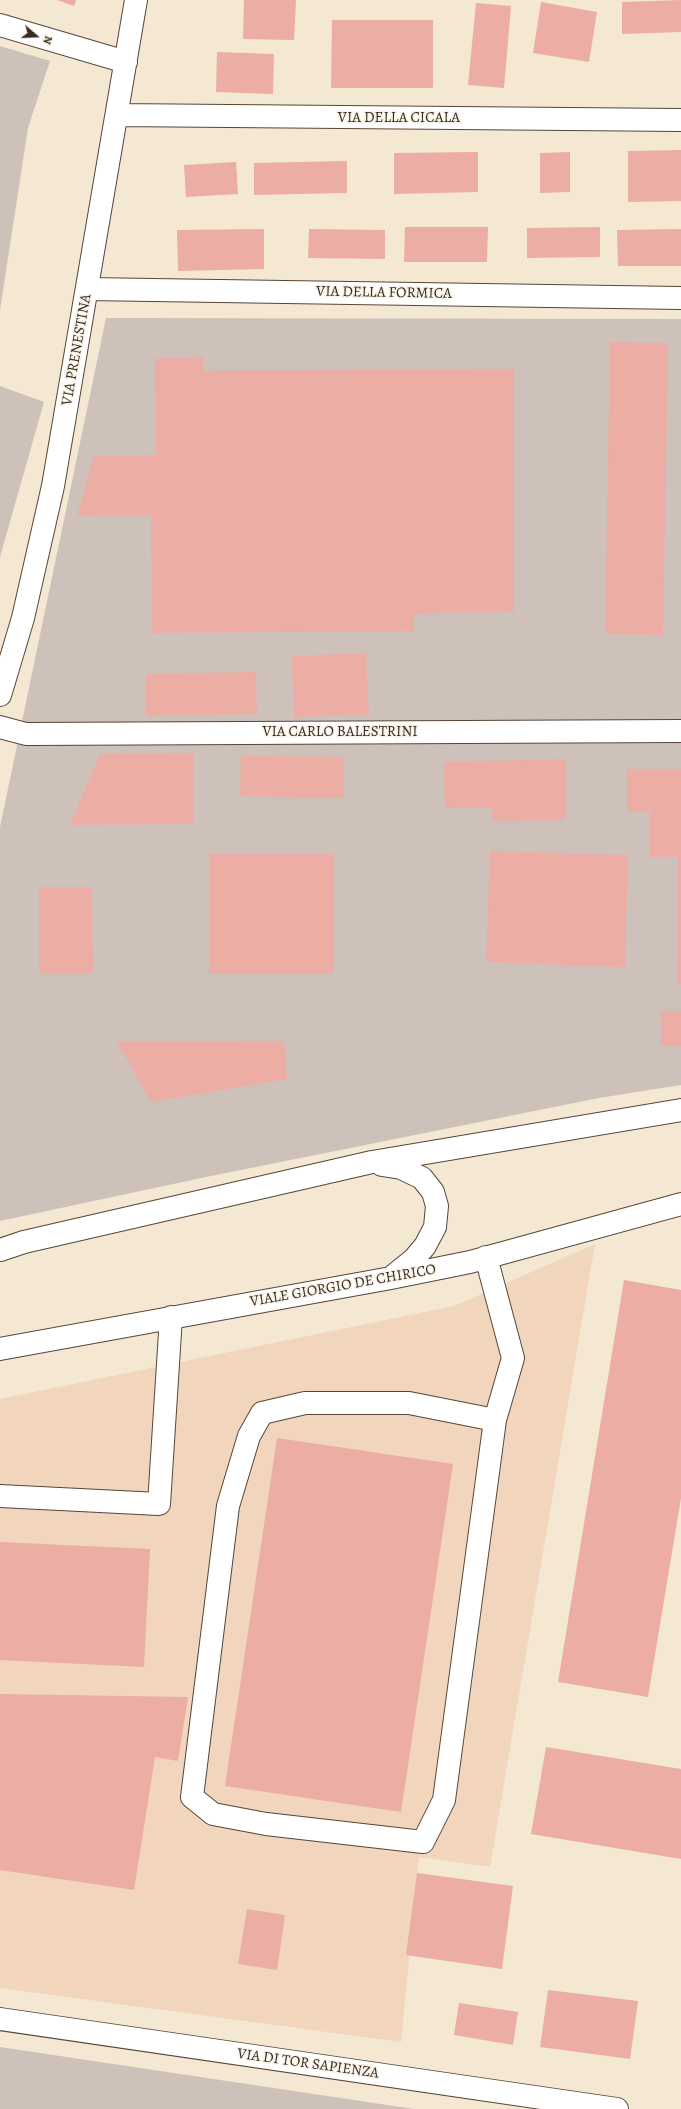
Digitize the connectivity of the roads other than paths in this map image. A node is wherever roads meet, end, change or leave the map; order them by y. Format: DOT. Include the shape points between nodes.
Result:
graph roads {
  1 [pos="136,0"];
  2 [pos="0,25"];
  3 [pos="126,62"];
  4 [pos="117,115"];
  5 [pos="681,120"];
  6 [pos="88,289"];
  7 [pos="681,298"];
  8 [pos="0,696"];
  9 [pos="0,727"];
  10 [pos="681,730"];
  11 [pos="681,1110"];
  12 [pos="372,1162"];
  13 [pos="681,1204"];
  14 [pos="0,1250"];
  15 [pos="486,1257"];
  16 [pos="391,1278"];
  17 [pos="171,1317"];
  18 [pos="0,1349"];
  19 [pos="495,1420"];
  20 [pos="0,1496"];
  21 [pos="0,2019"];
  22 [pos="553,2104"];
  23 [pos="617,2109"];
  1 -- 3 [label="street, VIA PRENESTINA"];
  2 -- 3 [label="street"];
  3 -- 4 [label="street, VIA PRENESTINA"];
  4 -- 5 [label="street, VIA DELLA CICALA"];
  4 -- 6 [label="street, VIA PRENESTINA"];
  6 -- 7 [label="street, VIA DELLA FORMICA"];
  6 -- 8 [label="street, VIA PRENESTINA" via="54,486 23,618"];
  9 -- 10 [label="street, VIA CARLO BALESTRINI" via="26,734"];
  11 -- 12 [label="street"];
  12 -- 14 [label="street" via="24,1242"];
  12 -- 16 [label="street" via="402,1168 422,1178 433,1192 437,1206 435,1227 425,1246 414,1260"];
  13 -- 15 [label="street, VIALE GIORGIO DE CHIRICO"];
  15 -- 16 [label="street, VIALE GIORGIO DE CHIRICO"];
  15 -- 19 [label="street" via="513,1358"];
  16 -- 17 [label="street, VIALE GIORGIO DE CHIRICO"];
  17 -- 18 [label="street, VIALE GIORGIO DE CHIRICO"];
  17 -- 20 [label="street" via="159,1504"];
  19 -- 19 [label="street" via="444,1800 423,1842 266,1824 213,1814 192,1797 228,1506 249,1436 262,1413 305,1403 409,1404"];
  21 -- 22 [label="street, VIA DI TOR SAPIENZA"];
  22 -- 23 [label="street, VIA DI TOR SAPIENZA"];
}
